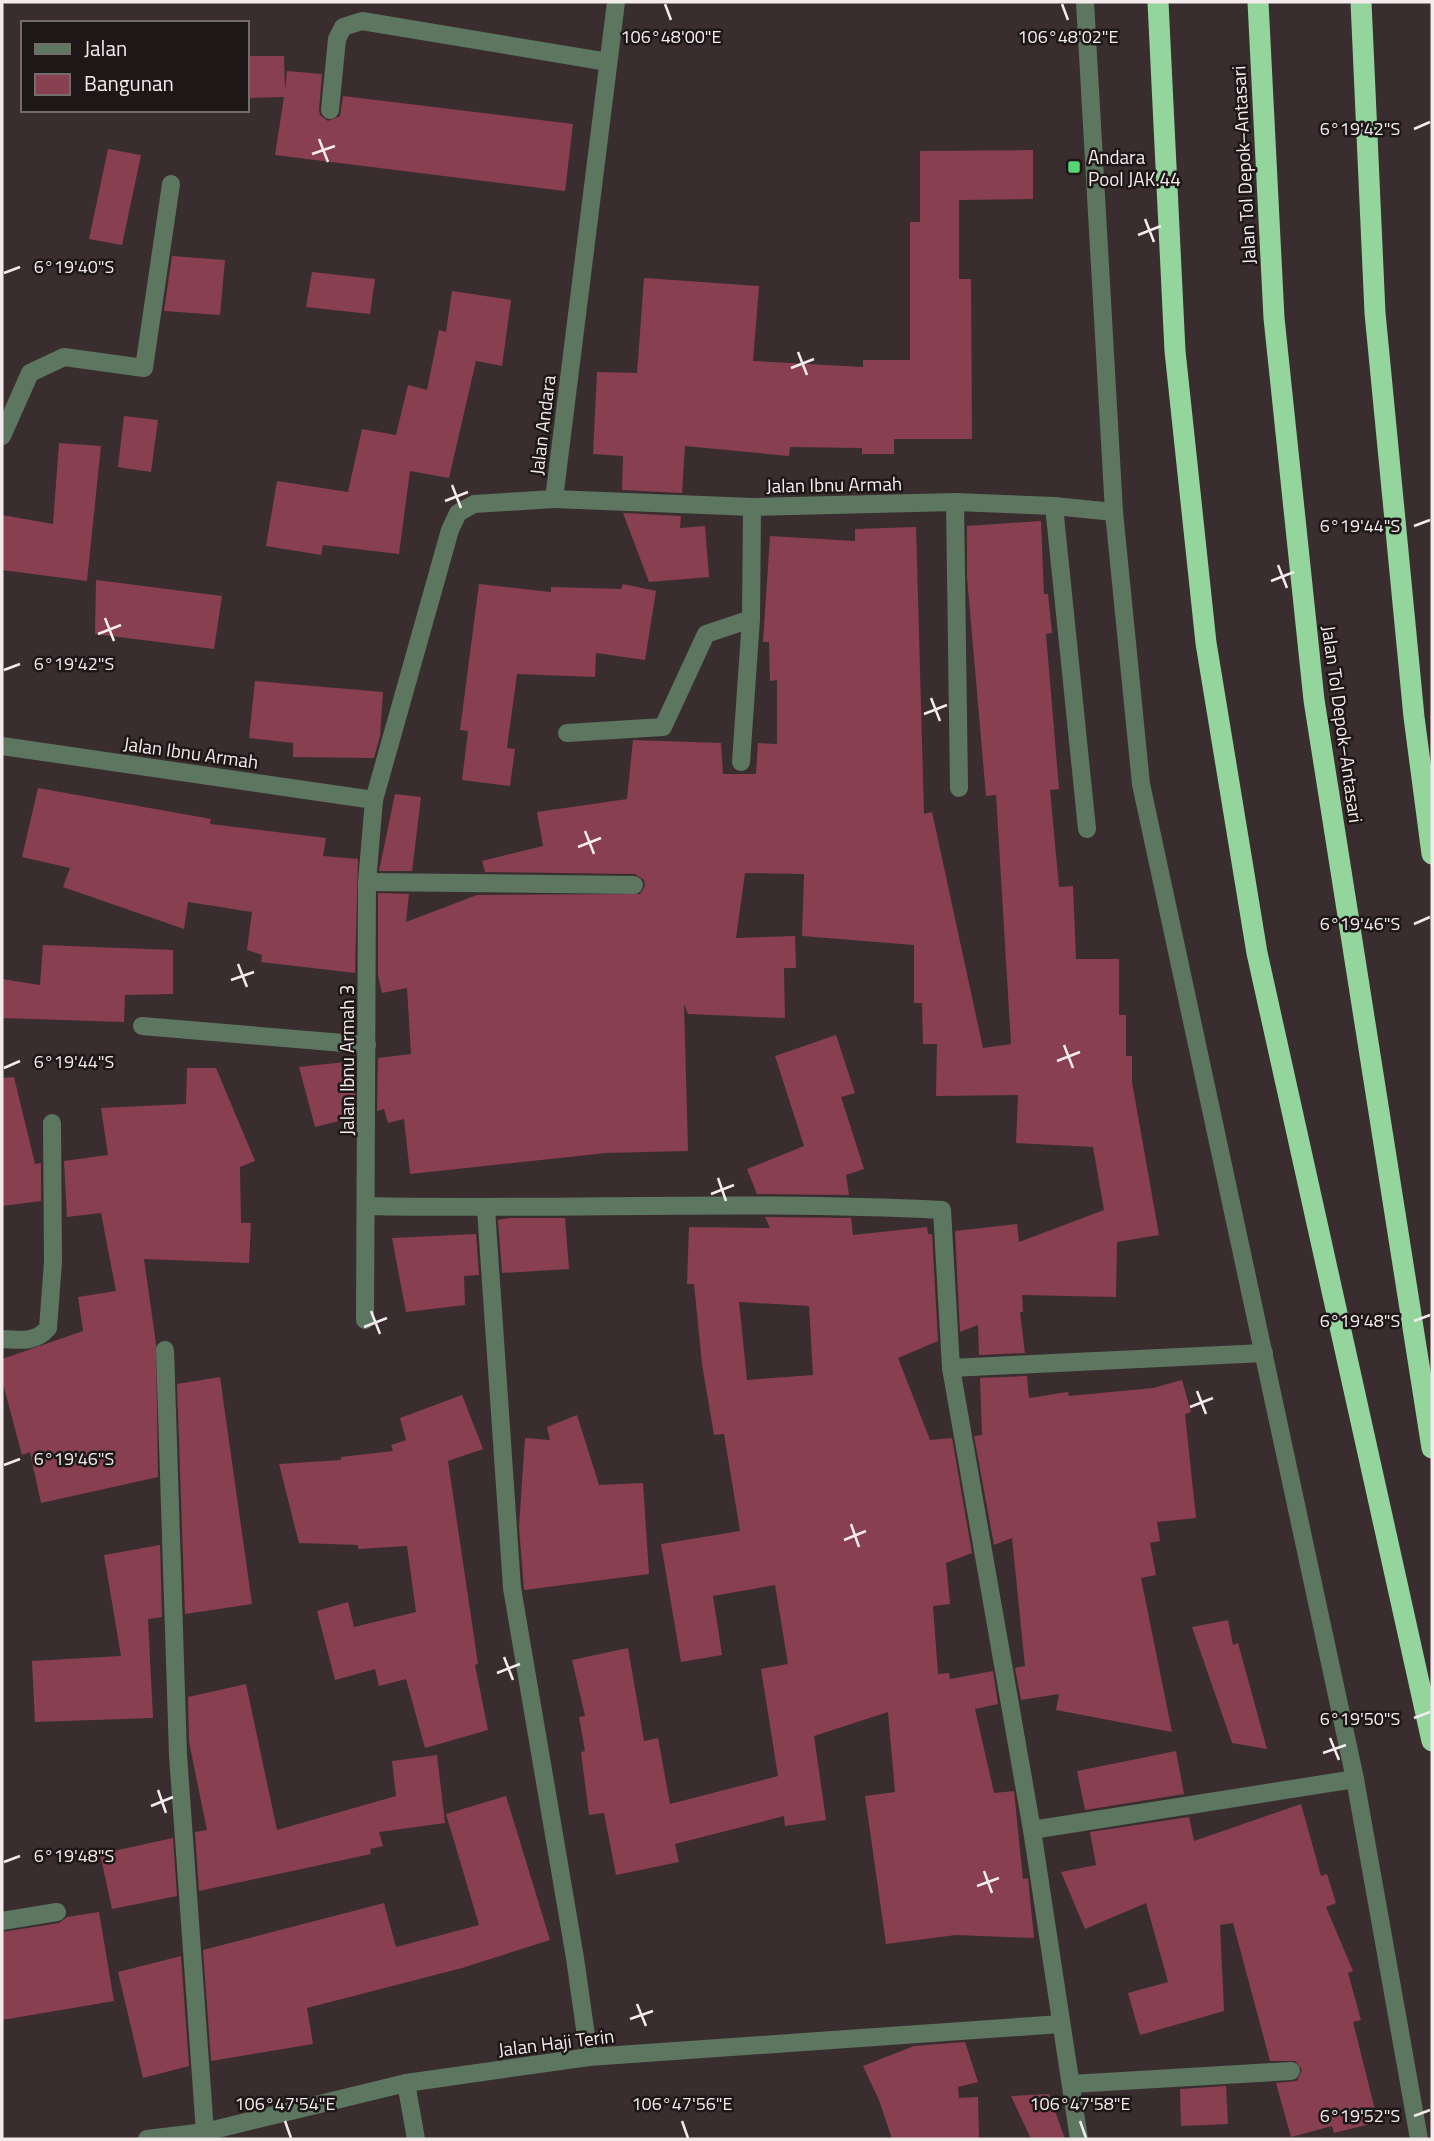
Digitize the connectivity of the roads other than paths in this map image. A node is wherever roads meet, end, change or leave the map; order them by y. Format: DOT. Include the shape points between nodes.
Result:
graph roads {
  1 [pos="616,2"];
  2 [pos="1085,2"];
  3 [pos="1158,2"];
  4 [pos="1258,2"];
  5 [pos="1361,2"];
  6 [pos="608,62"];
  7 [pos="330,110"];
  8 [pos="171,184"];
  9 [pos="2,436"];
  10 [pos="554,499"];
  11 [pos="955,502"];
  12 [pos="1054,506"];
  13 [pos="752,507"];
  14 [pos="1114,512"];
  15 [pos="751,619"];
  16 [pos="568,733"];
  17 [pos="2,746"];
  18 [pos="741,762"];
  19 [pos="959,788"];
  20 [pos="374,800"];
  21 [pos="1087,829"];
  22 [pos="1432,855"];
  23 [pos="368,881"];
  24 [pos="634,885"];
  25 [pos="142,1026"];
  26 [pos="367,1045"];
  27 [pos="52,1123"];
  28 [pos="367,1206"];
  29 [pos="486,1209"];
  30 [pos="366,1320"];
  31 [pos="2,1339"];
  32 [pos="165,1350"];
  33 [pos="1264,1353"];
  34 [pos="951,1368"];
  35 [pos="1432,1448"];
  36 [pos="1432,1741"];
  37 [pos="1355,1779"];
  38 [pos="1032,1830"];
  39 [pos="57,1912"];
  40 [pos="2,1921"];
  41 [pos="1061,2024"];
  42 [pos="589,2057"];
  43 [pos="1291,2071"];
  44 [pos="406,2083"];
  45 [pos="1071,2084"];
  46 [pos="205,2132"];
  47 [pos="147,2139"];
  48 [pos="416,2139"];
  49 [pos="1079,2139"];
  50 [pos="1419,2139"];
  1 -- 6 [label="street, Jalan Andara"];
  2 -- 14 [label="street"];
  3 -- 36 [label="highway" via="1175,351 1206,643 1257,953"];
  4 -- 35 [label="highway, Jalan Tol Depok–Antasari" via="1274,317 1314,701"];
  5 -- 22 [label="highway" via="1375,313"];
  6 -- 7 [label="street" via="362,21 344,27 337,39"];
  6 -- 10 [label="street, Jalan Andara"];
  8 -- 9 [label="street" via="144,368 64,357 30,373"];
  10 -- 13 [label="street, Jalan Ibnu Armah"];
  10 -- 20 [label="street, Jalan Andara" via="474,504 458,513"];
  11 -- 12 [label="street, Jalan Ibnu Armah"];
  11 -- 13 [label="street, Jalan Ibnu Armah"];
  11 -- 19 [label="street"];
  12 -- 14 [label="street, Jalan Ibnu Armah"];
  12 -- 21 [label="street"];
  13 -- 15 [label="street"];
  14 -- 33 [label="street" via="1141,783"];
  15 -- 16 [label="street" via="706,634 663,727"];
  15 -- 18 [label="street"];
  17 -- 20 [label="street, Jalan Ibnu Armah"];
  20 -- 23 [label="street, Jalan Ibnu Armah 3"];
  23 -- 24 [label="street"];
  23 -- 26 [label="street, Jalan Ibnu Armah 3"];
  25 -- 26 [label="street"];
  26 -- 28 [label="street, Jalan Ibnu Armah 3"];
  27 -- 31 [label="street" via="54,1262 48,1328 27,1340"];
  28 -- 29 [label="street"];
  28 -- 30 [label="street, Jalan Ibnu Armah 3"];
  29 -- 34 [label="street" via="696,1203 942,1210"];
  29 -- 42 [label="street" via="512,1588"];
  32 -- 46 [label="street" via="178,1755"];
  33 -- 34 [label="street"];
  33 -- 37 [label="street"];
  34 -- 38 [label="street"];
  37 -- 38 [label="street"];
  37 -- 50 [label="street"];
  38 -- 41 [label="street"];
  39 -- 40 [label="street"];
  41 -- 42 [label="street, Jalan Haji Terin"];
  41 -- 45 [label="street"];
  42 -- 44 [label="street, Jalan Haji Terin"];
  43 -- 45 [label="street"];
  44 -- 46 [label="street, Jalan Haji Terin"];
  44 -- 48 [label="street"];
  45 -- 49 [label="street"];
  46 -- 47 [label="street, Jalan Haji Terin"];
}
